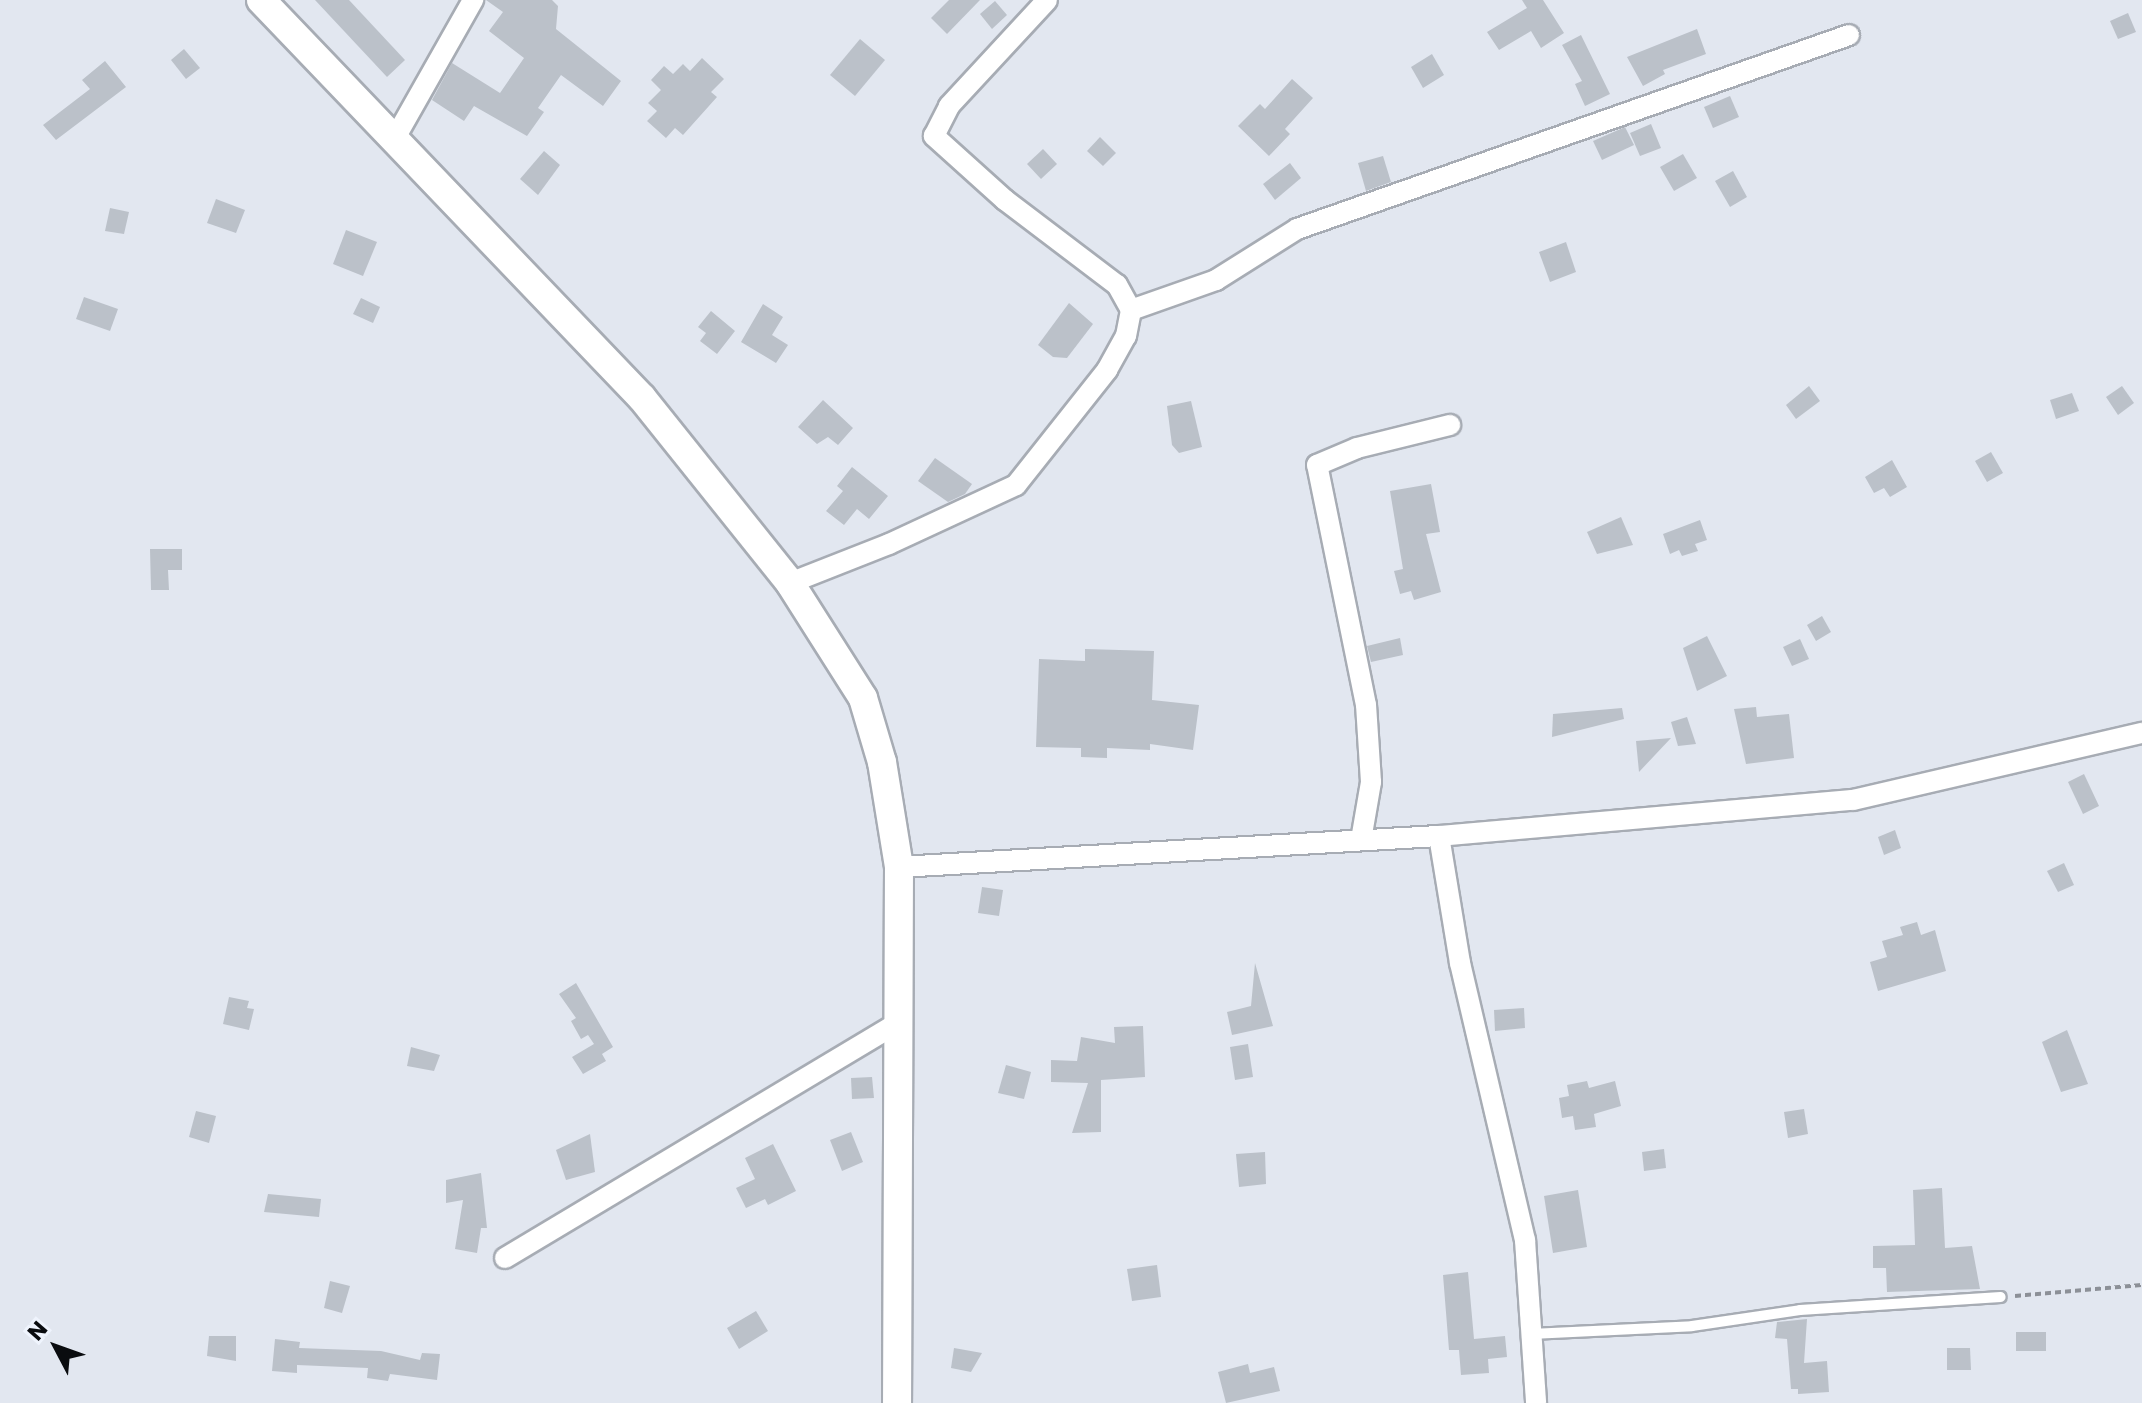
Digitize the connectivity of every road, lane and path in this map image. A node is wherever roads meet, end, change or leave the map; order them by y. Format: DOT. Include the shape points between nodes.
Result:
graph roads {
  1 [pos="261,0"];
  2 [pos="473,0"];
  3 [pos="1047,0"];
  4 [pos="1849,35"];
  5 [pos="395,138"];
  6 [pos="1131,310"];
  7 [pos="1450,425"];
  8 [pos="790,583"];
  9 [pos="2142,733"];
  10 [pos="1439,836"];
  11 [pos="1361,840"];
  12 [pos="899,867"];
  13 [pos="899,1022"];
  14 [pos="505,1258"];
  15 [pos="2142,1285"];
  16 [pos="2001,1297"];
  17 [pos="1531,1334"];
  18 [pos="897,1403"];
  19 [pos="1536,1403"];
  1 -- 5 [label="street"];
  2 -- 5 [label="street"];
  3 -- 6 [label="street" via="949,106 934,136 1005,200 1117,285"];
  4 -- 6 [label="street" via="1297,229 1216,280"];
  5 -- 8 [label="street" via="642,398"];
  6 -- 8 [label="street" via="1126,336 1107,370 1016,485"];
  7 -- 11 [label="street" via="1357,448 1317,465 1366,705 1371,782"];
  8 -- 12 [label="street" via="863,698 882,762"];
  9 -- 10 [label="street" via="1853,800"];
  10 -- 11 [label="street"];
  10 -- 17 [label="street" via="1460,963 1525,1240"];
  11 -- 12 [label="street"];
  12 -- 13 [label="street"];
  13 -- 14 [label="street"];
  13 -- 18 [label="street"];
  15 -- 16 [label="path"];
  16 -- 17 [label="lane" via="1800,1310 1692,1326"];
  17 -- 19 [label="street"];
}
